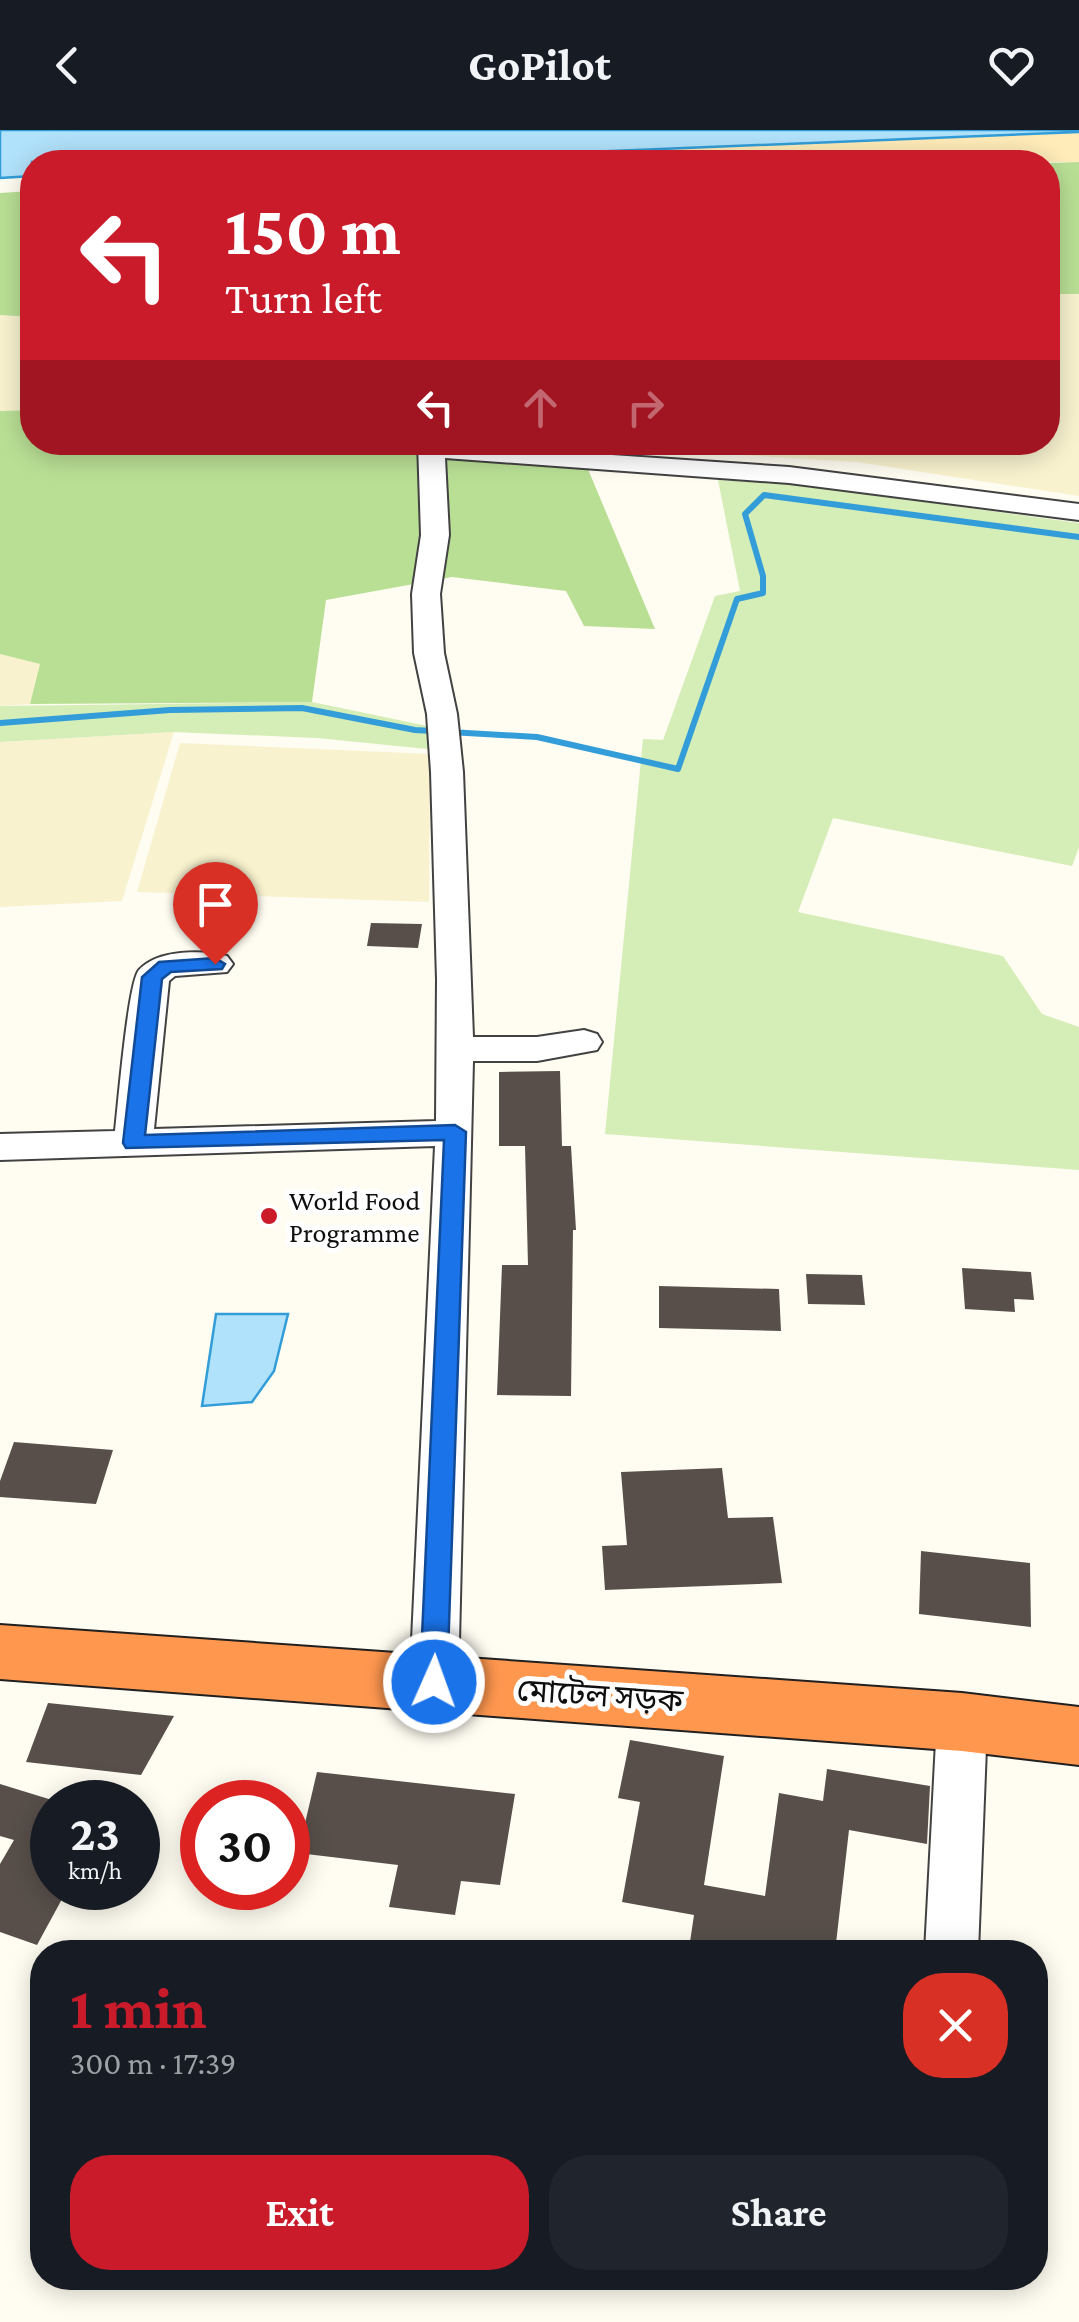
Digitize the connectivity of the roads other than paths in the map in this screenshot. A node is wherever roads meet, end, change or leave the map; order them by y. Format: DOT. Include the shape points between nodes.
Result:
graph roads {
  1 [pos="431,455"];
  2 [pos="542,455"];
  3 [pos="1079,512"];
  4 [pos="215,964"];
  5 [pos="584,1042"];
  6 [pos="456,1049"];
  7 [pos="455,1132"];
  8 [pos="134,1143"];
  9 [pos="0,1147"];
  10 [pos="0,1652"];
  11 [pos="434,1682"];
  12 [pos="962,1722"];
  13 [pos="1079,1736"];
  14 [pos="952,1940"];
  1 -- 6 [label="street" via="435,535 426,594 447,772"];
  2 -- 3 [label="street" via="789,475"];
  4 -- 8 [label="street" via="166,966 152,977"];
  5 -- 6 [label="street"];
  6 -- 7 [label="street"];
  7 -- 8 [label="street"];
  7 -- 11 [label="street"];
  8 -- 9 [label="street"];
  10 -- 11 [label="highway, মোটেল সড়ক"];
  11 -- 12 [label="highway, মোটেল সড়ক"];
  12 -- 13 [label="highway, মোটেল সড়ক"];
  12 -- 14 [label="street"];
}
